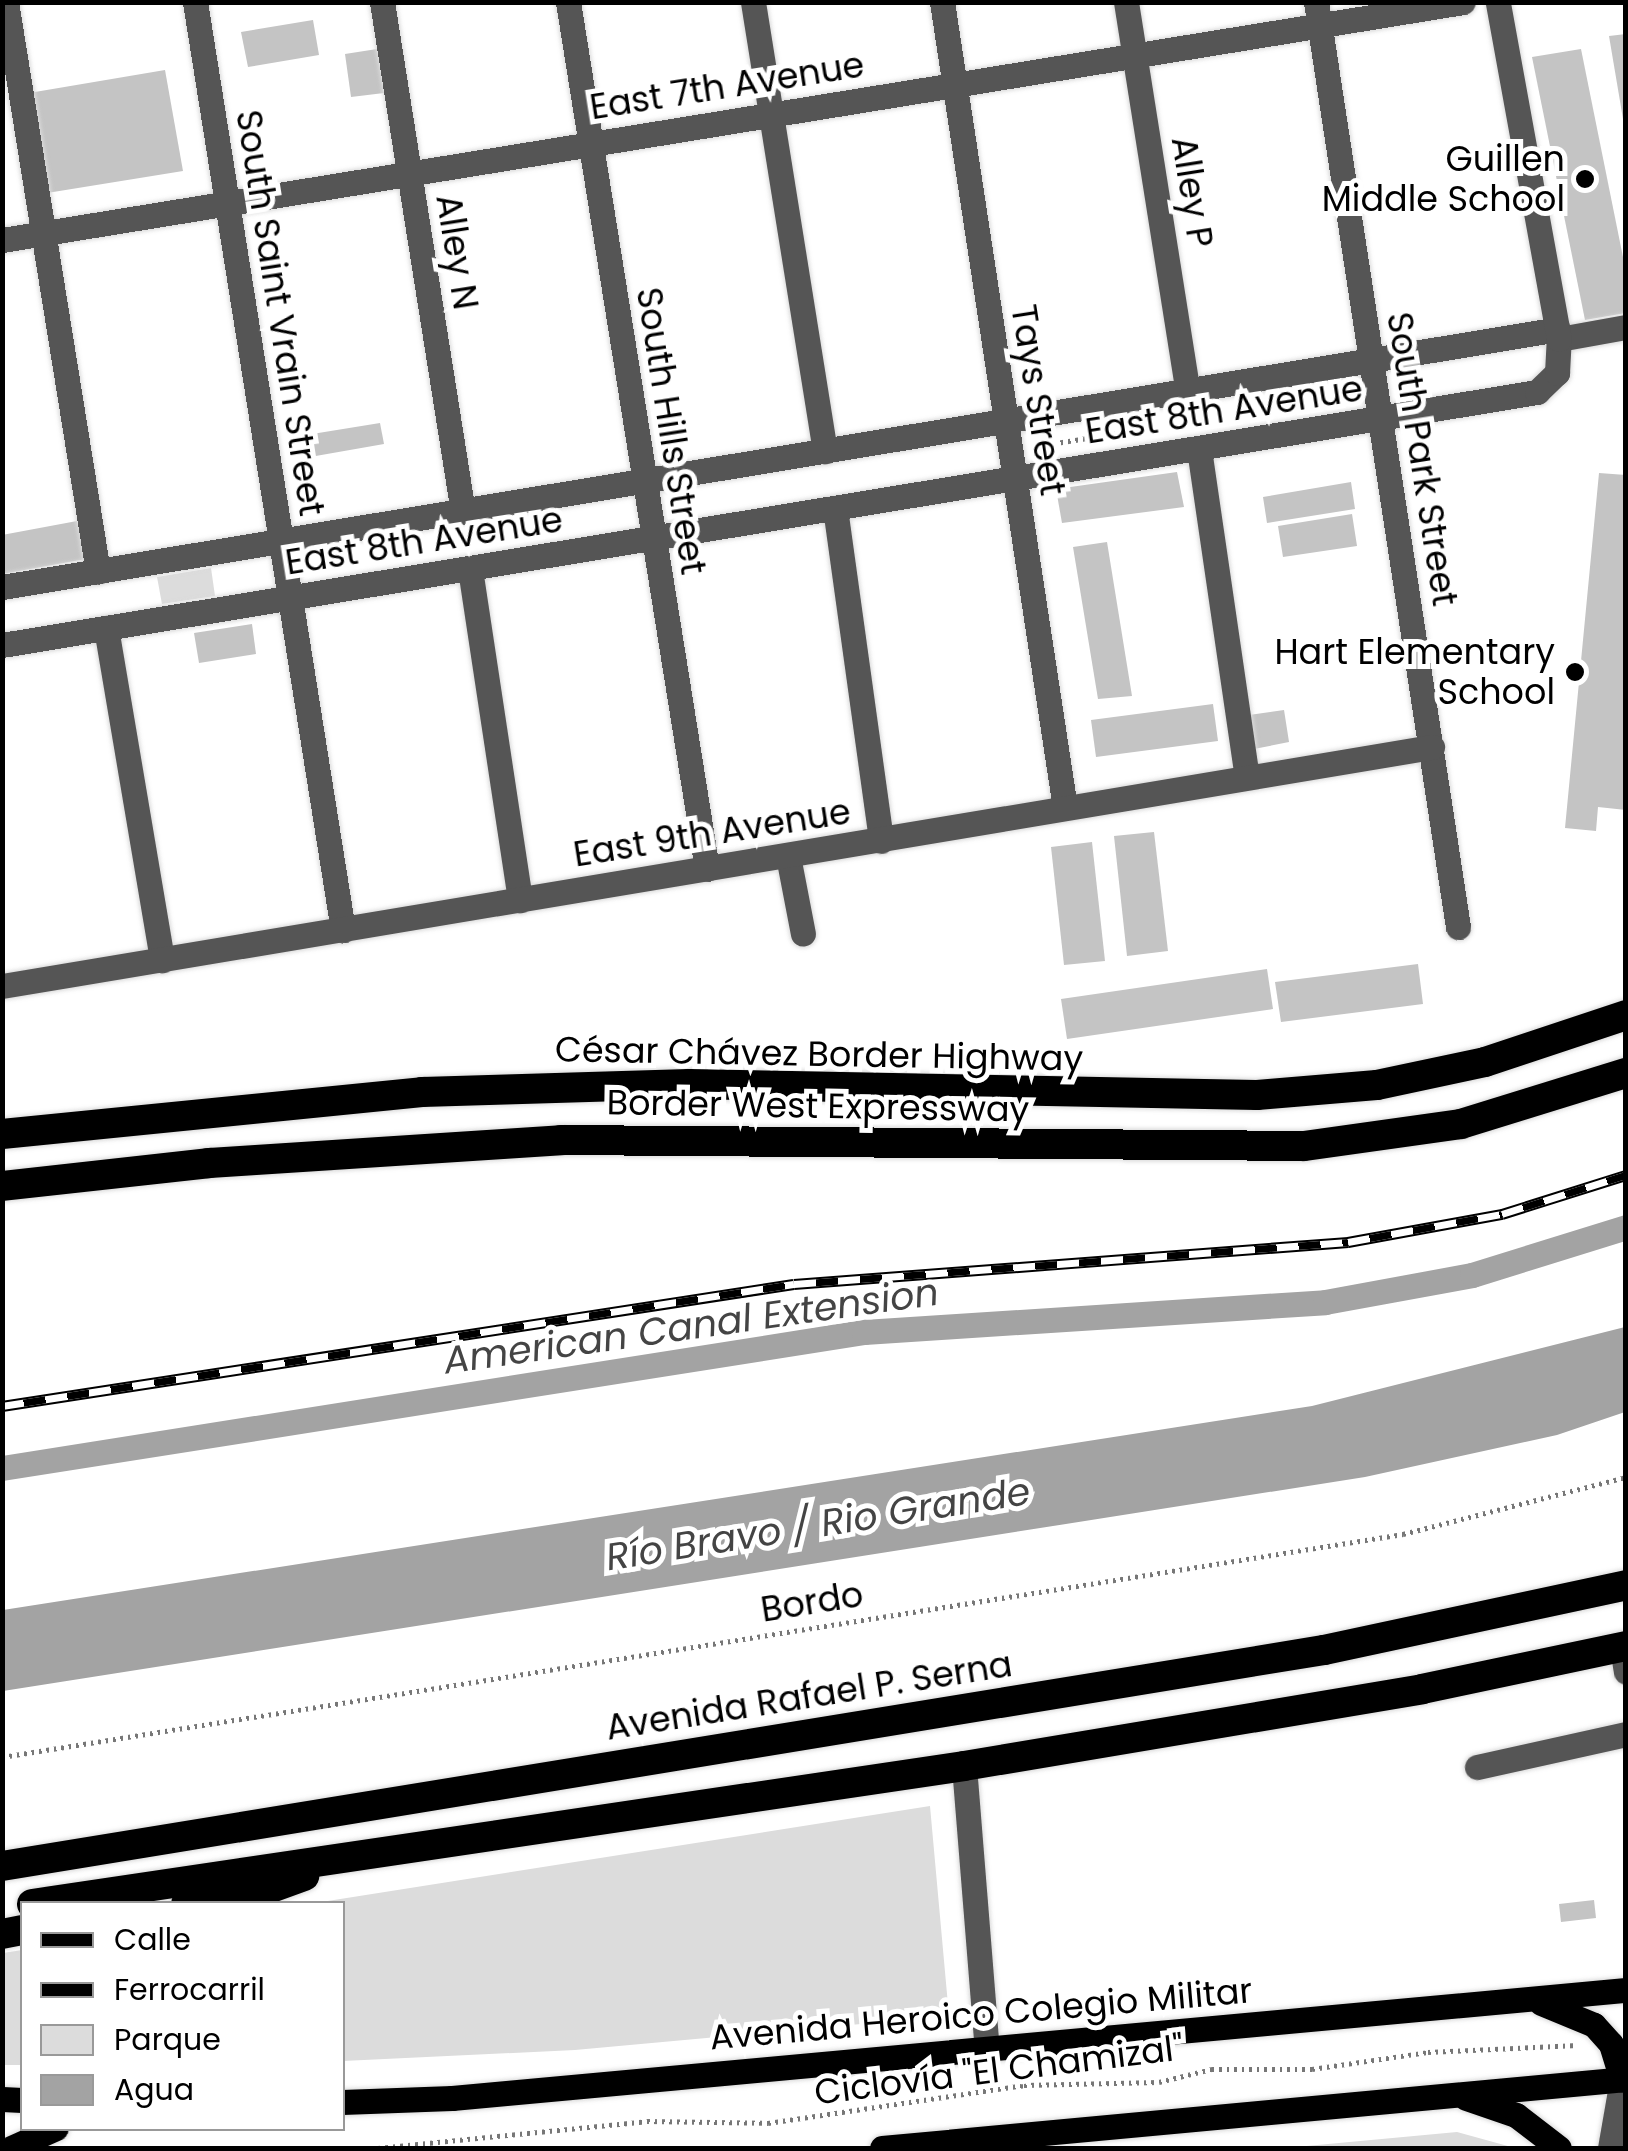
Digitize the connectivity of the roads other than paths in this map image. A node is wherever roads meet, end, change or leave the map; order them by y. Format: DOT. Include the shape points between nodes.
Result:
graph roads {
  1 [pos="6,2"];
  2 [pos="195,2"];
  3 [pos="382,2"];
  4 [pos="568,2"];
  5 [pos="753,2"];
  6 [pos="942,2"];
  7 [pos="1126,2"];
  8 [pos="1464,2"];
  9 [pos="1498,2"];
  10 [pos="1318,15"];
  11 [pos="1135,57"];
  12 [pos="955,84"];
  13 [pos="771,115"];
  14 [pos="592,143"];
  15 [pos="409,173"];
  16 [pos="227,204"];
  17 [pos="42,234"];
  18 [pos="2,240"];
  19 [pos="1626,327"];
  20 [pos="1559,334"];
  21 [pos="1370,359"];
  22 [pos="1188,392"];
  23 [pos="1006,421"];
  24 [pos="1382,421"];
  25 [pos="1199,449"];
  26 [pos="825,451"];
  27 [pos="1016,478"];
  28 [pos="643,483"];
  29 [pos="836,508"];
  30 [pos="463,512"];
  31 [pos="651,539"];
  32 [pos="281,542"];
  33 [pos="470,569"];
  34 [pos="98,572"];
  35 [pos="2,587"];
  36 [pos="289,598"];
  37 [pos="106,628"];
  38 [pos="2,645"];
  39 [pos="1432,746"];
  40 [pos="1247,777"];
  41 [pos="1065,808"];
  42 [pos="882,840"];
  43 [pos="788,856"];
  44 [pos="707,869"];
  45 [pos="520,900"];
  46 [pos="1458,927"];
  47 [pos="343,930"];
  48 [pos="803,934"];
  49 [pos="162,960"];
  50 [pos="2,986"];
  51 [pos="1626,1015"];
  52 [pos="1626,1073"];
  53 [pos="2,1134"];
  54 [pos="2,1186"];
  55 [pos="1626,1584"];
  56 [pos="1624,1655"];
  57 [pos="1626,1734"];
  58 [pos="964,1766"];
  59 [pos="1476,1766"];
  60 [pos="365,1854"];
  61 [pos="2,1866"];
  62 [pos="52,1901"];
  63 [pos="203,1901"];
  64 [pos="1626,1990"];
  65 [pos="1526,1999"];
  66 [pos="988,2049"];
  67 [pos="1625,2078"];
  68 [pos="1456,2095"];
  69 [pos="345,2102"];
  70 [pos="49,2131"];
  71 [pos="12,2148"];
  72 [pos="882,2148"];
  73 [pos="1558,2148"];
  74 [pos="1610,2148"];
  1 -- 17 [label="street"];
  2 -- 16 [label="street, South Saint Vrain Street"];
  3 -- 15 [label="street, Alley N"];
  4 -- 14 [label="street, South Hills Street"];
  5 -- 13 [label="street"];
  6 -- 12 [label="street, Tays Street"];
  7 -- 11 [label="street, Alley P"];
  8 -- 10 [label="street, East 7th Avenue"];
  9 -- 20 [label="street"];
  10 -- 11 [label="street, East 7th Avenue"];
  10 -- 21 [label="street, South Park Street"];
  11 -- 12 [label="street, East 7th Avenue"];
  11 -- 22 [label="street, Alley P"];
  12 -- 13 [label="street, East 7th Avenue"];
  12 -- 23 [label="street, Tays Street"];
  13 -- 14 [label="street, East 7th Avenue"];
  13 -- 26 [label="street"];
  14 -- 15 [label="street, East 7th Avenue"];
  14 -- 28 [label="street, South Hills Street"];
  15 -- 16 [label="street, East 7th Avenue"];
  15 -- 30 [label="street, Alley N"];
  16 -- 17 [label="street, East 7th Avenue"];
  16 -- 32 [label="street, South Saint Vrain Street"];
  17 -- 18 [label="street, East 7th Avenue"];
  17 -- 34 [label="street"];
  19 -- 20 [label="street"];
  20 -- 21 [label="street, East 8th Avenue"];
  20 -- 24 [label="street, East 8th Avenue" via="1557,373 1537,392"];
  21 -- 22 [label="street, East 8th Avenue"];
  21 -- 24 [label="street, South Park Street"];
  22 -- 23 [label="street, East 8th Avenue"];
  23 -- 26 [label="street, East 8th Avenue"];
  23 -- 27 [label="street, Tays Street"];
  24 -- 25 [label="street, East 8th Avenue"];
  24 -- 39 [label="street, South Park Street"];
  25 -- 27 [label="street, East 8th Avenue"];
  25 -- 40 [label="street"];
  26 -- 28 [label="street, East 8th Avenue"];
  27 -- 29 [label="street, East 8th Avenue"];
  27 -- 41 [label="street, Tays Street"];
  28 -- 30 [label="street, East 8th Avenue"];
  28 -- 31 [label="street, South Hills Street"];
  29 -- 31 [label="street, East 8th Avenue"];
  29 -- 42 [label="street"];
  30 -- 32 [label="street, East 8th Avenue"];
  31 -- 33 [label="street, East 8th Avenue"];
  31 -- 44 [label="street, South Hills Street"];
  32 -- 34 [label="street, East 8th Avenue"];
  32 -- 36 [label="street, South Saint Vrain Street"];
  33 -- 36 [label="street, East 8th Avenue"];
  33 -- 45 [label="street"];
  34 -- 35 [label="street, East 8th Avenue"];
  36 -- 37 [label="street, East 8th Avenue"];
  36 -- 47 [label="street, South Saint Vrain Street"];
  37 -- 38 [label="street, East 8th Avenue"];
  37 -- 49 [label="street"];
  39 -- 40 [label="street, East 9th Avenue"];
  39 -- 46 [label="street, South Park Street"];
  40 -- 41 [label="street, East 9th Avenue"];
  41 -- 42 [label="street, East 9th Avenue"];
  42 -- 43 [label="street, East 9th Avenue"];
  43 -- 44 [label="street, East 9th Avenue"];
  43 -- 48 [label="street"];
  44 -- 45 [label="street, East 9th Avenue"];
  45 -- 47 [label="street, East 9th Avenue"];
  47 -- 49 [label="street, East 9th Avenue"];
  49 -- 50 [label="street, East 9th Avenue"];
  51 -- 53 [label="highway, César Chávez Border Highway" via="1486,1062 1377,1085 1274,1094 707,1084 422,1092"];
  52 -- 54 [label="highway, Border West Expressway" via="1461,1124 1304,1146 561,1140 228,1161"];
  55 -- 61 [label="highway, Avenida Rafael P. Serna" via="1324,1650"];
  56 -- 58 [label="highway"];
  57 -- 59 [label="street"];
  58 -- 60 [label="highway"];
  58 -- 66 [label="street"];
  60 -- 62 [label="highway"];
  60 -- 63 [label="highway" via="264,1890"];
  64 -- 65 [label="main road, Avenida Heroico Colegio Militar"];
  65 -- 66 [label="main road, Avenida Heroico Colegio Militar"];
  65 -- 67 [label="main road" via="1572,2012 1611,2044"];
  66 -- 69 [label="main road, Avenida Heroico Colegio Militar"];
  67 -- 68 [label="main road"];
  67 -- 74 [label="street"];
  68 -- 72 [label="main road"];
  68 -- 73 [label="main road" via="1516,2115"];
  70 -- 71 [label="main road"];
}
